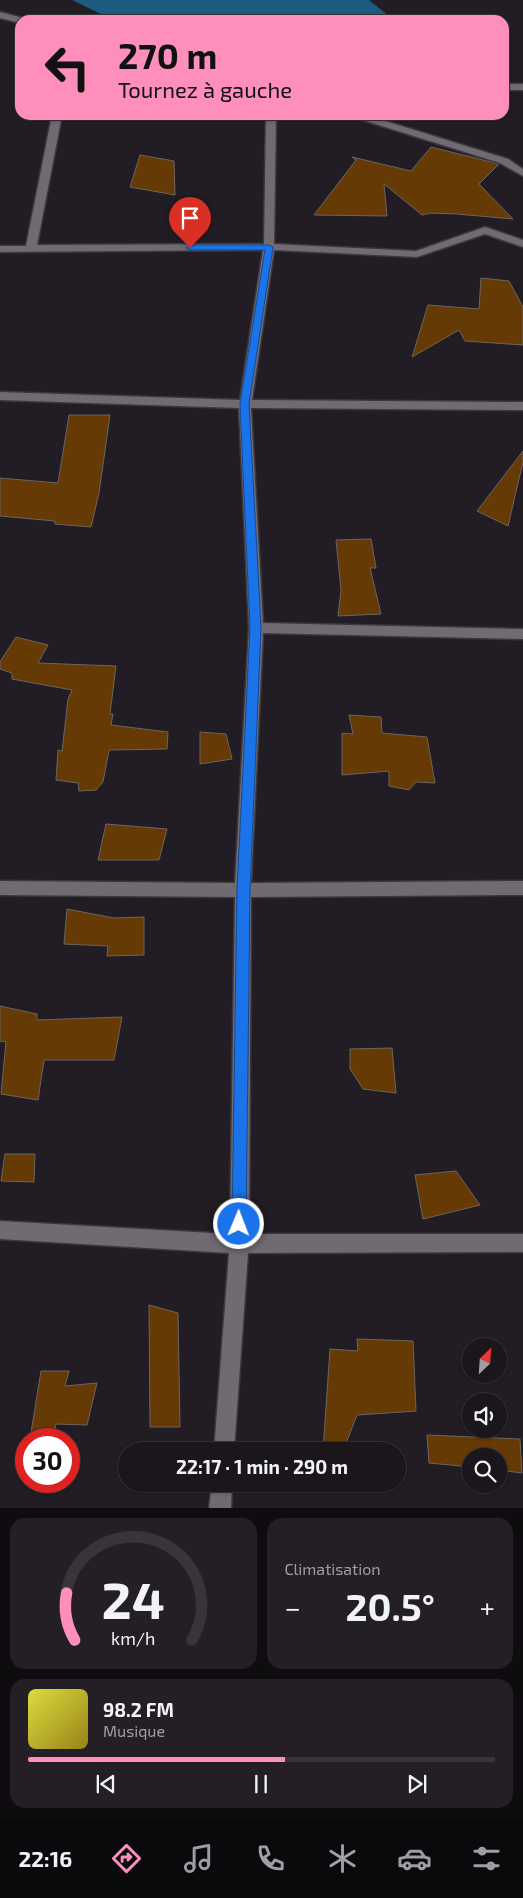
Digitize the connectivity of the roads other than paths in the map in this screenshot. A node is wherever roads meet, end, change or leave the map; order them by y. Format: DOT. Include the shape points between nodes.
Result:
graph roads {
  1 [pos="0,15"];
  2 [pos="15,19"];
  3 [pos="509,87"];
  4 [pos="523,87"];
  5 [pos="56,120"];
  6 [pos="271,120"];
  7 [pos="372,120"];
  8 [pos="523,173"];
  9 [pos="523,244"];
  10 [pos="269,247"];
  11 [pos="0,249"];
  12 [pos="31,249"];
  13 [pos="0,396"];
  14 [pos="245,404"];
  15 [pos="523,406"];
  16 [pos="256,628"];
  17 [pos="523,634"];
  18 [pos="0,888"];
  19 [pos="523,888"];
  20 [pos="244,890"];
  21 [pos="0,1230"];
  22 [pos="523,1243"];
  23 [pos="239,1244"];
  24 [pos="225,1442"];
  25 [pos="221,1492"];
  26 [pos="220,1508"];
  1 -- 2 [label="street"];
  3 -- 4 [label="street"];
  5 -- 12 [label="street"];
  6 -- 10 [label="street"];
  7 -- 8 [label="street" via="504,161"];
  9 -- 10 [label="street" via="485,230 417,254"];
  10 -- 12 [label="street"];
  10 -- 14 [label="street"];
  11 -- 12 [label="street"];
  13 -- 14 [label="street"];
  14 -- 15 [label="street"];
  14 -- 16 [label="street"];
  16 -- 17 [label="street"];
  16 -- 20 [label="street"];
  18 -- 20 [label="street"];
  19 -- 20 [label="street"];
  20 -- 23 [label="street"];
  21 -- 23 [label="street"];
  22 -- 23 [label="street"];
  23 -- 24 [label="street"];
  25 -- 26 [label="street"];
}
